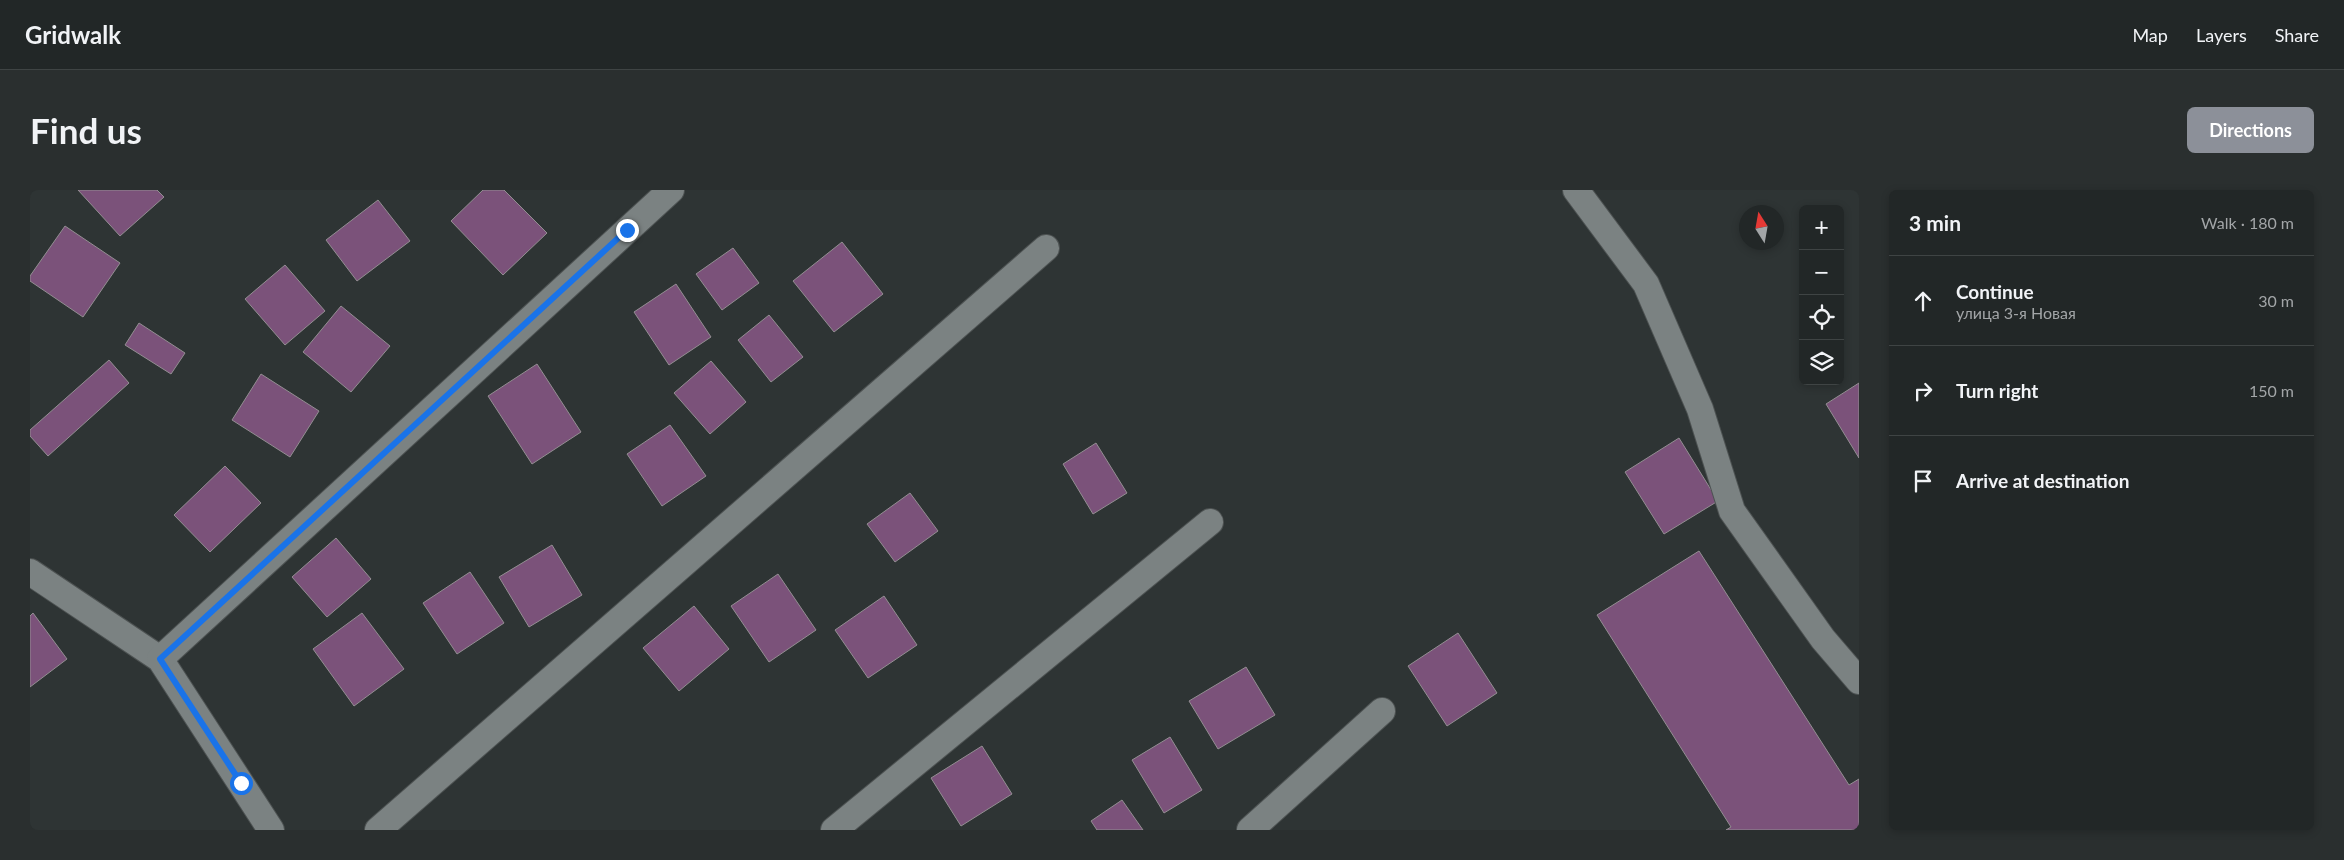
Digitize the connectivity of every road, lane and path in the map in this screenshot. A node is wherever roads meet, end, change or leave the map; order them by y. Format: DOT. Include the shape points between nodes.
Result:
graph roads {
  1 [pos="671,190"];
  2 [pos="1576,190"];
  3 [pos="1046,248"];
  4 [pos="1210,522"];
  5 [pos="30,572"];
  6 [pos="160,659"];
  7 [pos="1859,681"];
  8 [pos="1382,711"];
  9 [pos="271,830"];
  10 [pos="378,830"];
  11 [pos="834,830"];
  12 [pos="1250,830"];
  1 -- 6 [label="street"];
  2 -- 7 [label="street" via="1646,284 1700,409 1732,511 1823,639"];
  3 -- 10 [label="street"];
  4 -- 11 [label="street"];
  5 -- 6 [label="street"];
  6 -- 9 [label="street"];
  8 -- 12 [label="street"];
}
